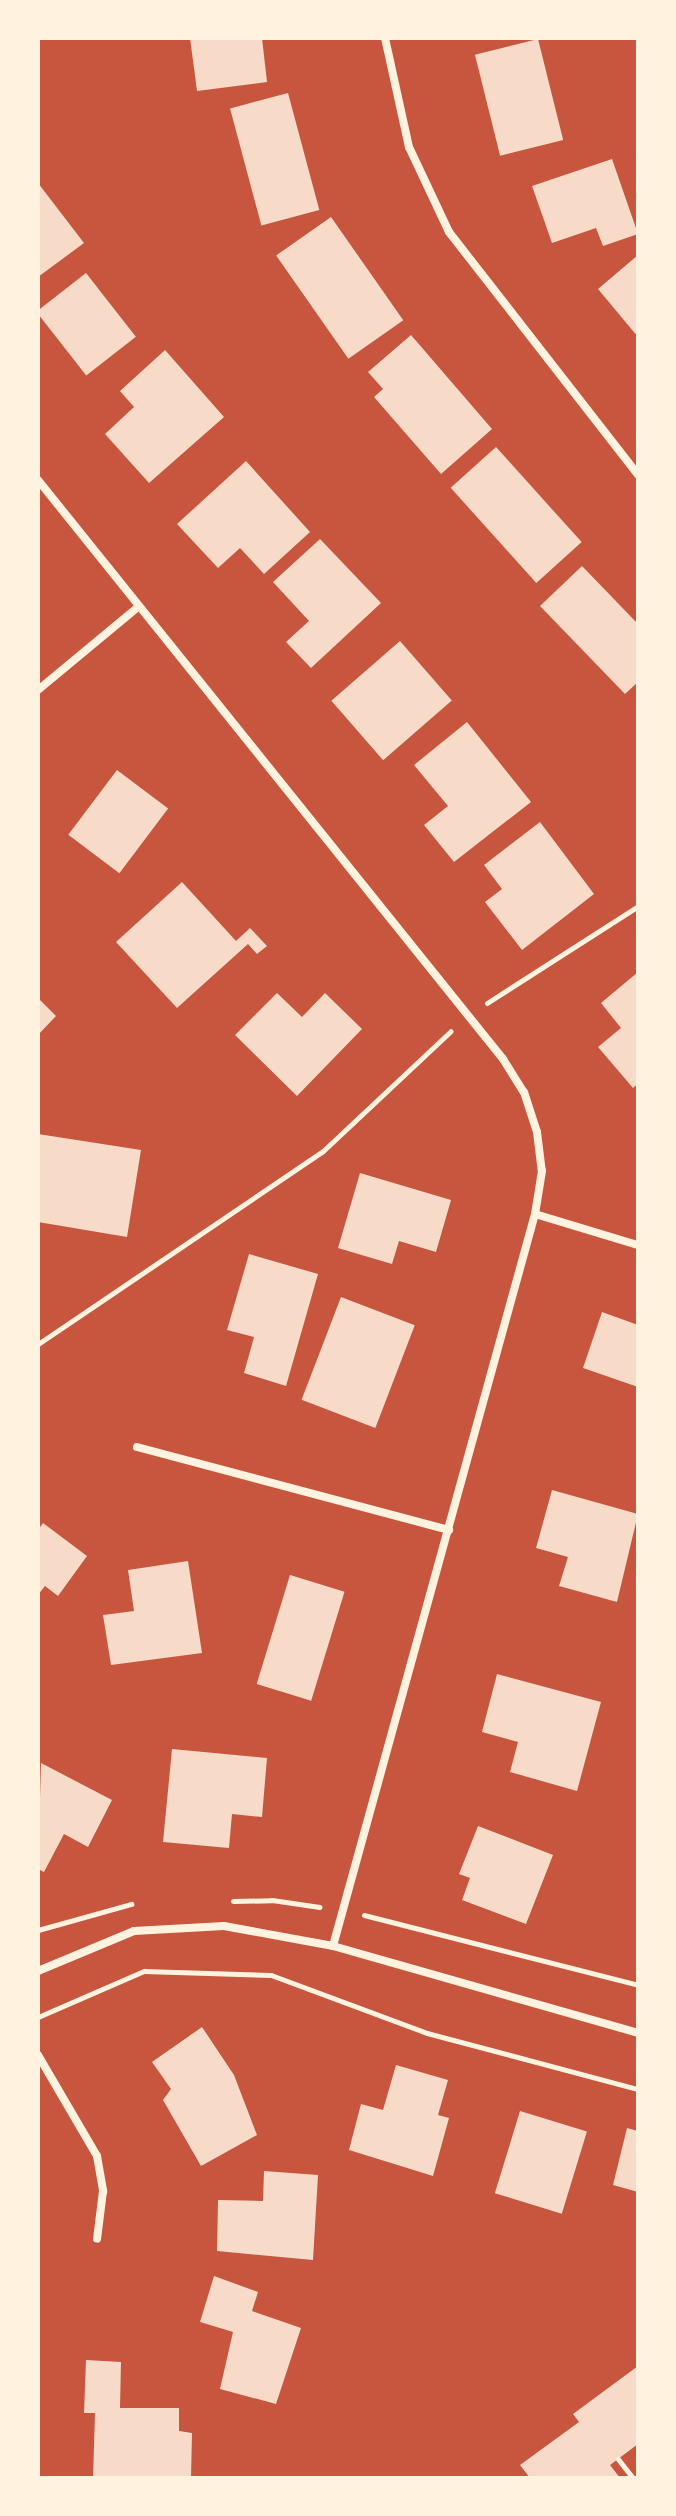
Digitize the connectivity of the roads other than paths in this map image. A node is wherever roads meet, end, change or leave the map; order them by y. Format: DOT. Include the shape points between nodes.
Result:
graph roads {
  1 [pos="385,38"];
  2 [pos="638,475"];
  3 [pos="38,480"];
  4 [pos="138,607"];
  5 [pos="38,690"];
  6 [pos="535,1214"];
  7 [pos="638,1245"];
  8 [pos="137,1447"];
  9 [pos="449,1530"];
  10 [pos="333,1946"];
  11 [pos="38,1971"];
  12 [pos="638,2033"];
  13 [pos="38,2055"];
  14 [pos="97,2239"];
  1 -- 2 [label="street" via="409,147 449,232"];
  3 -- 4 [label="street"];
  4 -- 5 [label="street"];
  4 -- 6 [label="street" via="468,1015 524,1092 542,1171"];
  6 -- 7 [label="street"];
  6 -- 9 [label="street"];
  8 -- 9 [label="street"];
  9 -- 10 [label="street"];
  10 -- 11 [label="street" via="224,1926 177,1925 134,1931"];
  10 -- 12 [label="street"];
  13 -- 14 [label="street" via="97,2156 103,2191"];
}
